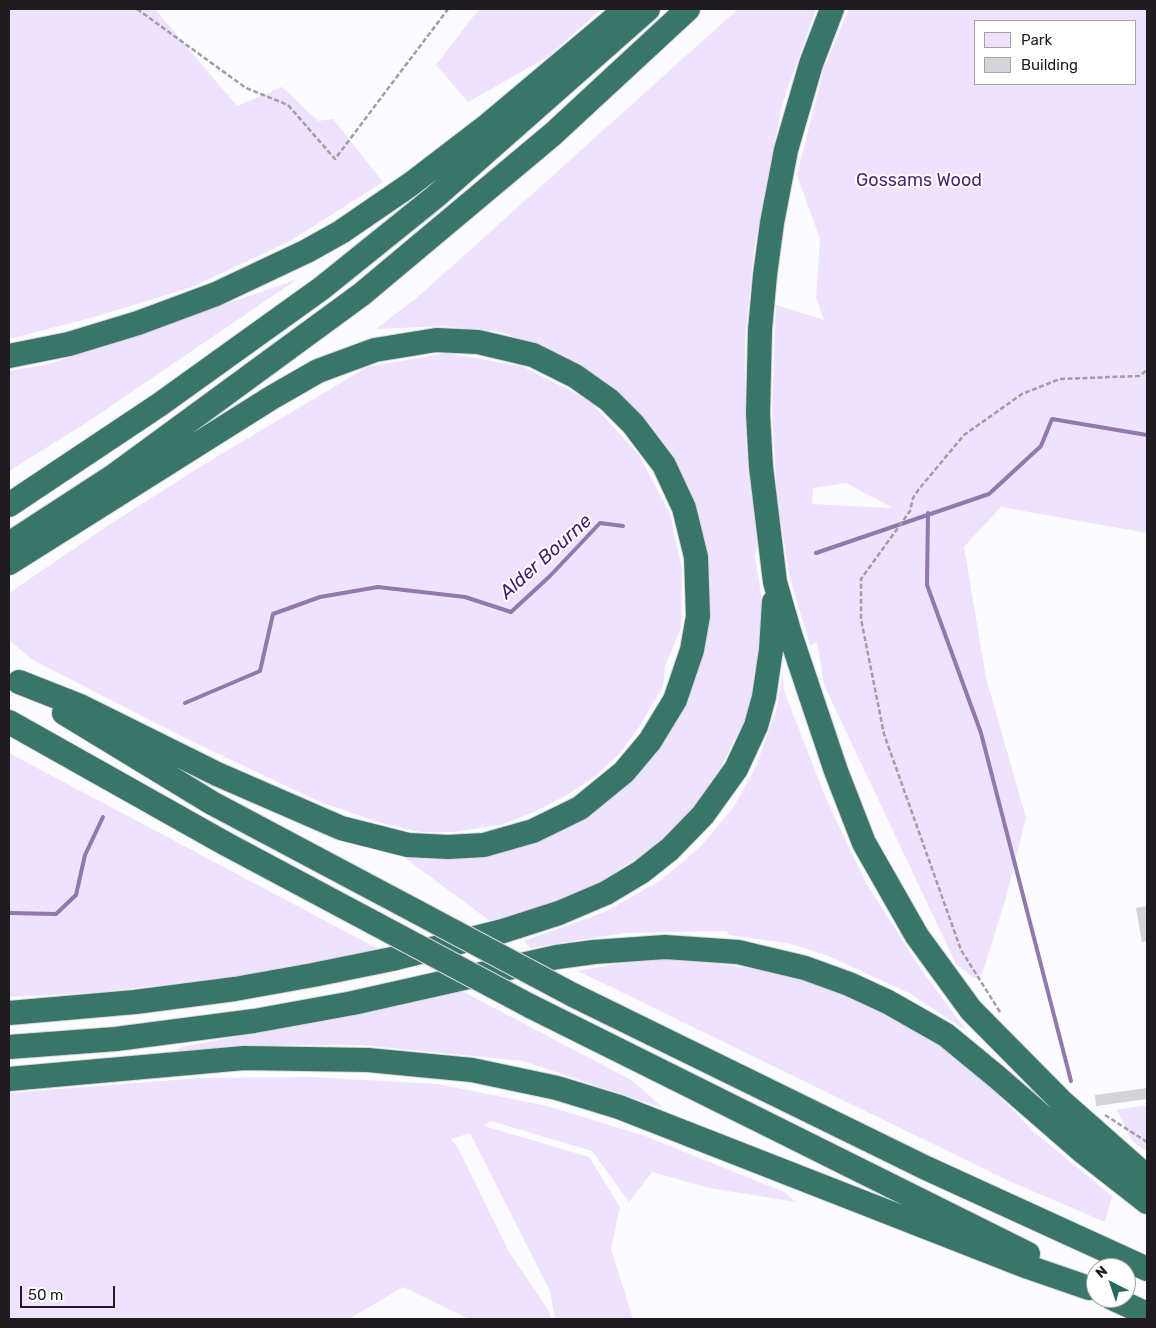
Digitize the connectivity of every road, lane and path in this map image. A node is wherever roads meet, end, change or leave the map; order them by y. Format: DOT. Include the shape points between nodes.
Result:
graph roads {
  1 [pos="137,9"];
  2 [pos="448,9"];
  3 [pos="626,9"];
  4 [pos="648,9"];
  5 [pos="688,9"];
  6 [pos="832,9"];
  7 [pos="9,356"];
  8 [pos="1147,370"];
  9 [pos="9,504"];
  10 [pos="9,544"];
  11 [pos="9,563"];
  12 [pos="775,582"];
  13 [pos="14,679"];
  14 [pos="9,722"];
  15 [pos="9,1014"];
  16 [pos="1003,1017"];
  17 [pos="9,1047"];
  18 [pos="9,1079"];
  19 [pos="1100,1111"];
  20 [pos="1147,1142"];
  21 [pos="1147,1176"];
  22 [pos="1147,1202"];
  23 [pos="1147,1269"];
  24 [pos="1086,1286"];
  25 [pos="1086,1287"];
  26 [pos="1134,1308"];
  27 [pos="1147,1314"];
  1 -- 2 [label="path" via="246,88 288,105 335,158"];
  3 -- 7 [label="highway" via="457,149 380,206 316,246 178,309 103,334"];
  4 -- 9 [label="highway" via="485,155 337,276 159,405"];
  5 -- 10 [label="highway" via="553,134 362,294 115,475"];
  6 -- 12 [label="highway" via="811,64 786,150 765,275 758,414"];
  8 -- 16 [label="path" via="1139,376 1060,379 1022,394 964,435 913,498 909,512 862,579 861,619 884,734 961,950"];
  11 -- 13 [label="highway" via="318,371 393,345 457,340 513,349 548,362 590,386 621,412 645,438 673,482 689,522 697,572 696,633 685,674 665,718 641,753 613,782 580,808 534,831 484,845 408,845 341,828 80,706"];
  12 -- 15 [label="highway" via="764,697 756,726 736,769 682,838 658,860 606,893 503,932 339,970 185,996"];
  12 -- 21 [label="highway" via="836,771 864,843 917,936 971,1010 1061,1101"];
  13 -- 23 [label="highway, bridge" via="76,722 212,803 573,995 926,1168"];
  14 -- 24 [label="highway, bridge" via="226,844 530,1006 993,1235"];
  17 -- 22 [label="highway" via="116,1039 254,1021 594,952 665,947 730,951 805,968 849,984 946,1035"];
  18 -- 25 [label="highway" via="244,1058 351,1059 472,1070 557,1088 619,1107"];
  19 -- 20 [label="path"];
  26 -- 27 [label="highway"];
}
